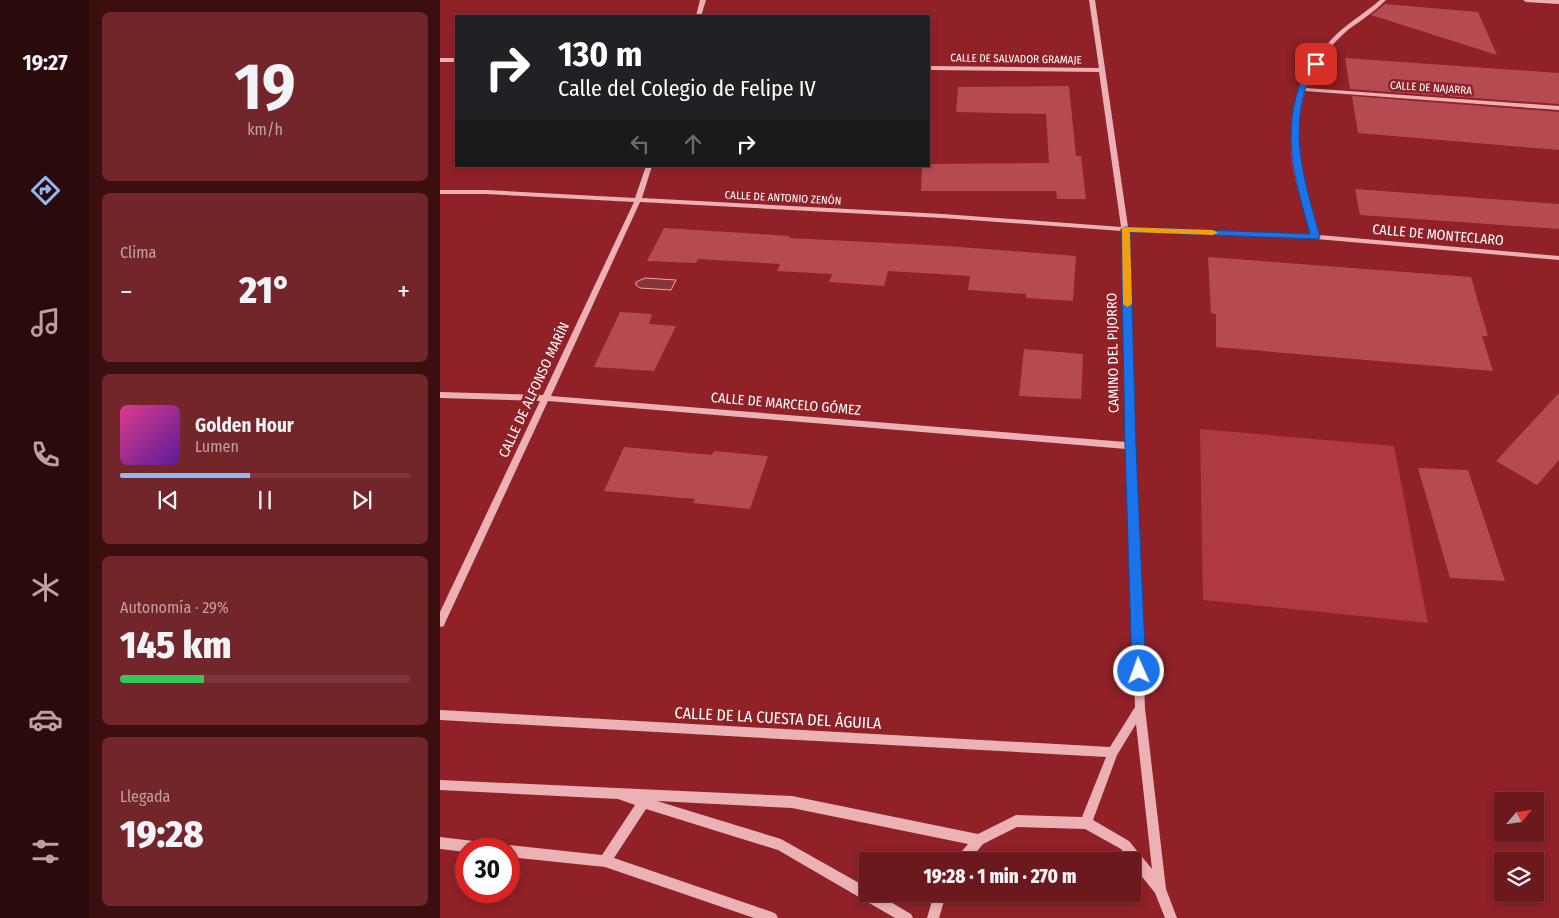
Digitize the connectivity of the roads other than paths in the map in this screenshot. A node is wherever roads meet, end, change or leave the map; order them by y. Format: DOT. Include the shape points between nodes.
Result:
graph roads {
  1 [pos="703,0"];
  2 [pos="1092,0"];
  3 [pos="1383,0"];
  4 [pos="1526,0"];
  5 [pos="1559,2"];
  6 [pos="698,15"];
  7 [pos="440,60"];
  8 [pos="455,60"];
  9 [pos="930,68"];
  10 [pos="1102,70"];
  11 [pos="1302,89"];
  12 [pos="1559,108"];
  13 [pos="649,167"];
  14 [pos="440,192"];
  15 [pos="638,200"];
  16 [pos="1125,229"];
  17 [pos="1316,237"];
  18 [pos="1559,258"];
  19 [pos="440,395"];
  20 [pos="545,398"];
  21 [pos="1130,446"];
  22 [pos="440,623"];
  23 [pos="1140,708"];
  24 [pos="440,716"];
  25 [pos="1113,752"];
  26 [pos="440,785"];
  27 [pos="610,792"];
  28 [pos="643,803"];
  29 [pos="1086,823"];
  30 [pos="979,840"];
  31 [pos="440,843"];
  32 [pos="455,845"];
  33 [pos="520,852"];
  34 [pos="969,852"];
  35 [pos="606,861"];
  36 [pos="1160,888"];
  37 [pos="938,902"];
  38 [pos="1173,917"];
  39 [pos="772,918"];
  40 [pos="907,918"];
  41 [pos="933,918"];
  1 -- 6 [label="street"];
  2 -- 10 [label="street, CAMINO DEL PIJORRO"];
  3 -- 11 [label="street" via="1344,29 1324,51"];
  4 -- 5 [label="street"];
  7 -- 8 [label="street"];
  9 -- 10 [label="street, CALLE DE SALVADOR GRAMAJE"];
  10 -- 16 [label="street, CAMINO DEL PIJORRO"];
  11 -- 12 [label="street, CALLE DE NAJARRA"];
  11 -- 17 [label="street" via="1295,121 1297,170"];
  13 -- 15 [label="street, CALLE DE ALFONSO MARÍN"];
  14 -- 15 [label="street, CALLE DE ANTONIO ZENÓN"];
  15 -- 16 [label="street, CALLE DE ANTONIO ZENÓN"];
  15 -- 20 [label="street, CALLE DE ALFONSO MARÍN"];
  16 -- 17 [label="street, CALLE DE ANTONIO ZENÓN"];
  16 -- 21 [label="street, CAMINO DEL PIJORRO"];
  17 -- 18 [label="street, CALLE DE MONTECLARO"];
  19 -- 20 [label="street, CALLE DE MARCELO GÓMEZ"];
  20 -- 21 [label="street, CALLE DE MARCELO GÓMEZ"];
  20 -- 22 [label="street, CALLE DE ALFONSO MARÍN"];
  21 -- 23 [label="street, CAMINO DEL PIJORRO"];
  23 -- 25 [label="street"];
  23 -- 36 [label="street, CAMINO DEL PIJORRO"];
  24 -- 25 [label="street, CALLE DE LA CUESTA DEL ÁGUILA"];
  25 -- 29 [label="street"];
  26 -- 27 [label="street"];
  27 -- 28 [label="street"];
  27 -- 30 [label="street" via="792,802"];
  28 -- 35 [label="street"];
  28 -- 40 [label="street" via="781,845"];
  29 -- 30 [label="street" via="1016,821"];
  29 -- 36 [label="street" via="1125,845"];
  30 -- 34 [label="street"];
  31 -- 32 [label="street"];
  33 -- 35 [label="street"];
  35 -- 39 [label="street"];
  36 -- 38 [label="street"];
  37 -- 41 [label="street"];
}
